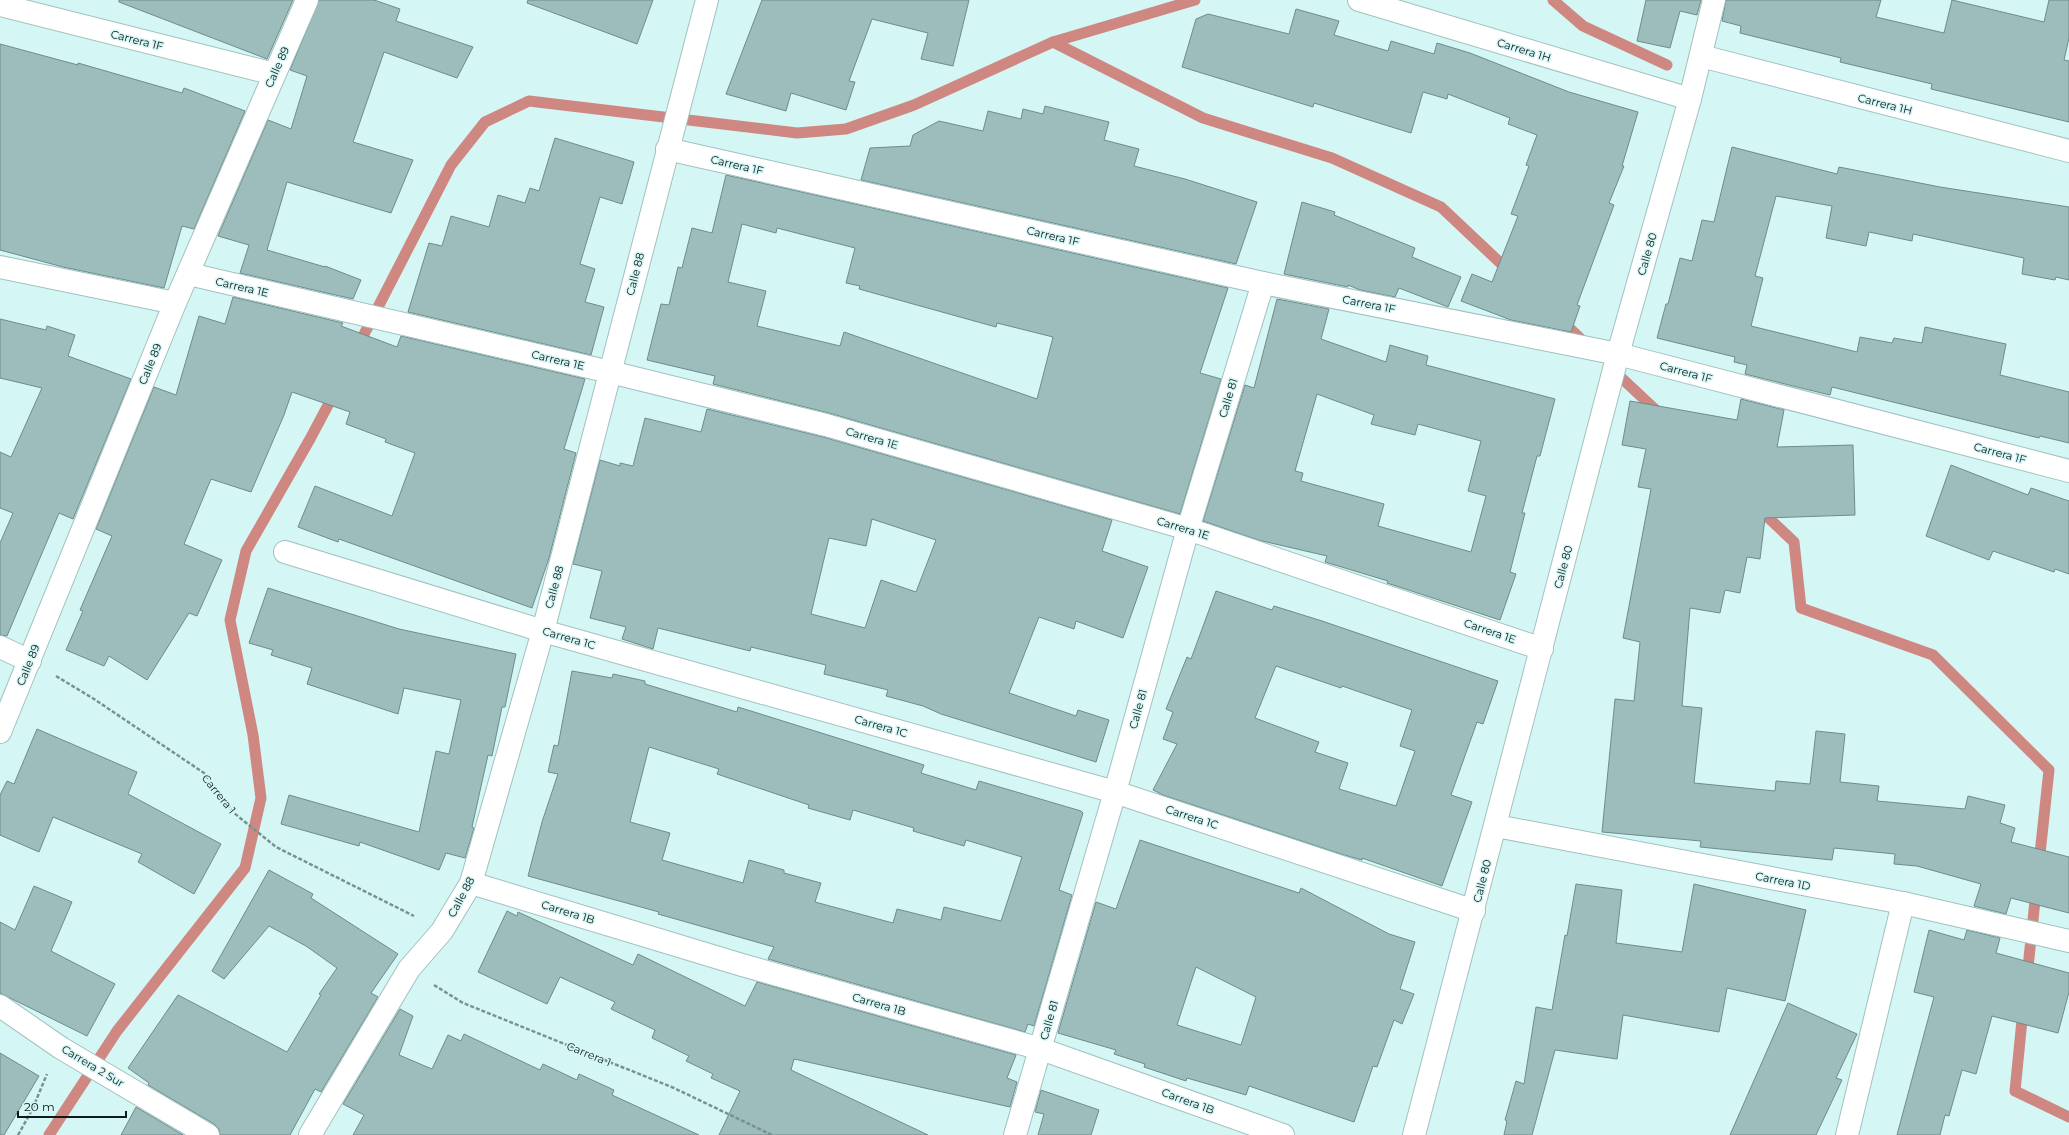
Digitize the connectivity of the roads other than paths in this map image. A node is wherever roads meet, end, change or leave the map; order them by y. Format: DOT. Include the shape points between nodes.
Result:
graph roads {
  1 [pos="307,0"];
  2 [pos="707,0"];
  3 [pos="1359,0"];
  4 [pos="1714,0"];
  5 [pos="0,5"];
  6 [pos="1701,56"];
  7 [pos="274,74"];
  8 [pos="1690,99"];
  9 [pos="669,141"];
  10 [pos="2069,151"];
  11 [pos="0,267"];
  12 [pos="189,274"];
  13 [pos="1263,283"];
  14 [pos="175,303"];
  15 [pos="1618,354"];
  16 [pos="610,372"];
  17 [pos="2069,471"];
  18 [pos="1188,529"];
  19 [pos="285,552"];
  20 [pos="543,631"];
  21 [pos="0,647"];
  22 [pos="1542,649"];
  23 [pos="30,661"];
  24 [pos="0,732"];
  25 [pos="1115,792"];
  26 [pos="1496,826"];
  27 [pos="471,883"];
  28 [pos="1903,903"];
  29 [pos="1474,911"];
  30 [pos="2069,941"];
  31 [pos="0,1006"];
  32 [pos="1041,1049"];
  33 [pos="208,1135"];
  34 [pos="310,1135"];
  35 [pos="1015,1135"];
  36 [pos="1283,1135"];
  37 [pos="1414,1135"];
  38 [pos="1847,1135"];
  1 -- 7 [label="street, Calle 89"];
  2 -- 9 [label="street, Calle 88"];
  3 -- 8 [label="street, Carrera 1H"];
  4 -- 6 [label="street, Calle 80"];
  5 -- 7 [label="street, Carrera 1F"];
  6 -- 8 [label="street, Calle 80"];
  6 -- 10 [label="street, Carrera 1H"];
  7 -- 12 [label="street, Calle 89"];
  8 -- 15 [label="street, Calle 80"];
  9 -- 13 [label="street, Carrera 1F"];
  9 -- 16 [label="street, Calle 88"];
  11 -- 14 [label="street"];
  12 -- 14 [label="street, Calle 89"];
  12 -- 16 [label="street, Carrera 1E"];
  13 -- 15 [label="street, Carrera 1F"];
  13 -- 18 [label="street, Calle 81"];
  14 -- 23 [label="street, Calle 89"];
  15 -- 17 [label="street, Carrera 1F"];
  15 -- 22 [label="street, Calle 80"];
  16 -- 18 [label="street, Carrera 1E" via="826,425"];
  16 -- 20 [label="street, Calle 88"];
  18 -- 22 [label="street, Carrera 1E"];
  18 -- 25 [label="street, Calle 81"];
  19 -- 20 [label="street, Carrera 1C"];
  20 -- 25 [label="street, Carrera 1C"];
  20 -- 27 [label="street, Calle 88"];
  21 -- 23 [label="street"];
  22 -- 26 [label="street, Calle 80"];
  23 -- 24 [label="street, Calle 89"];
  25 -- 29 [label="street, Carrera 1C"];
  25 -- 32 [label="street, Calle 81"];
  26 -- 28 [label="street, Carrera 1D"];
  26 -- 29 [label="street, Calle 80"];
  27 -- 32 [label="street, Carrera 1B" via="742,965"];
  27 -- 34 [label="street, Calle 88" via="442,931 409,969"];
  28 -- 30 [label="street, Carrera 1D"];
  28 -- 38 [label="street"];
  29 -- 37 [label="street, Calle 80"];
  31 -- 33 [label="street, Carrera 2 Sur" via="54,1043"];
  32 -- 35 [label="street, Calle 81"];
  32 -- 36 [label="street, Carrera 1B"];
}
